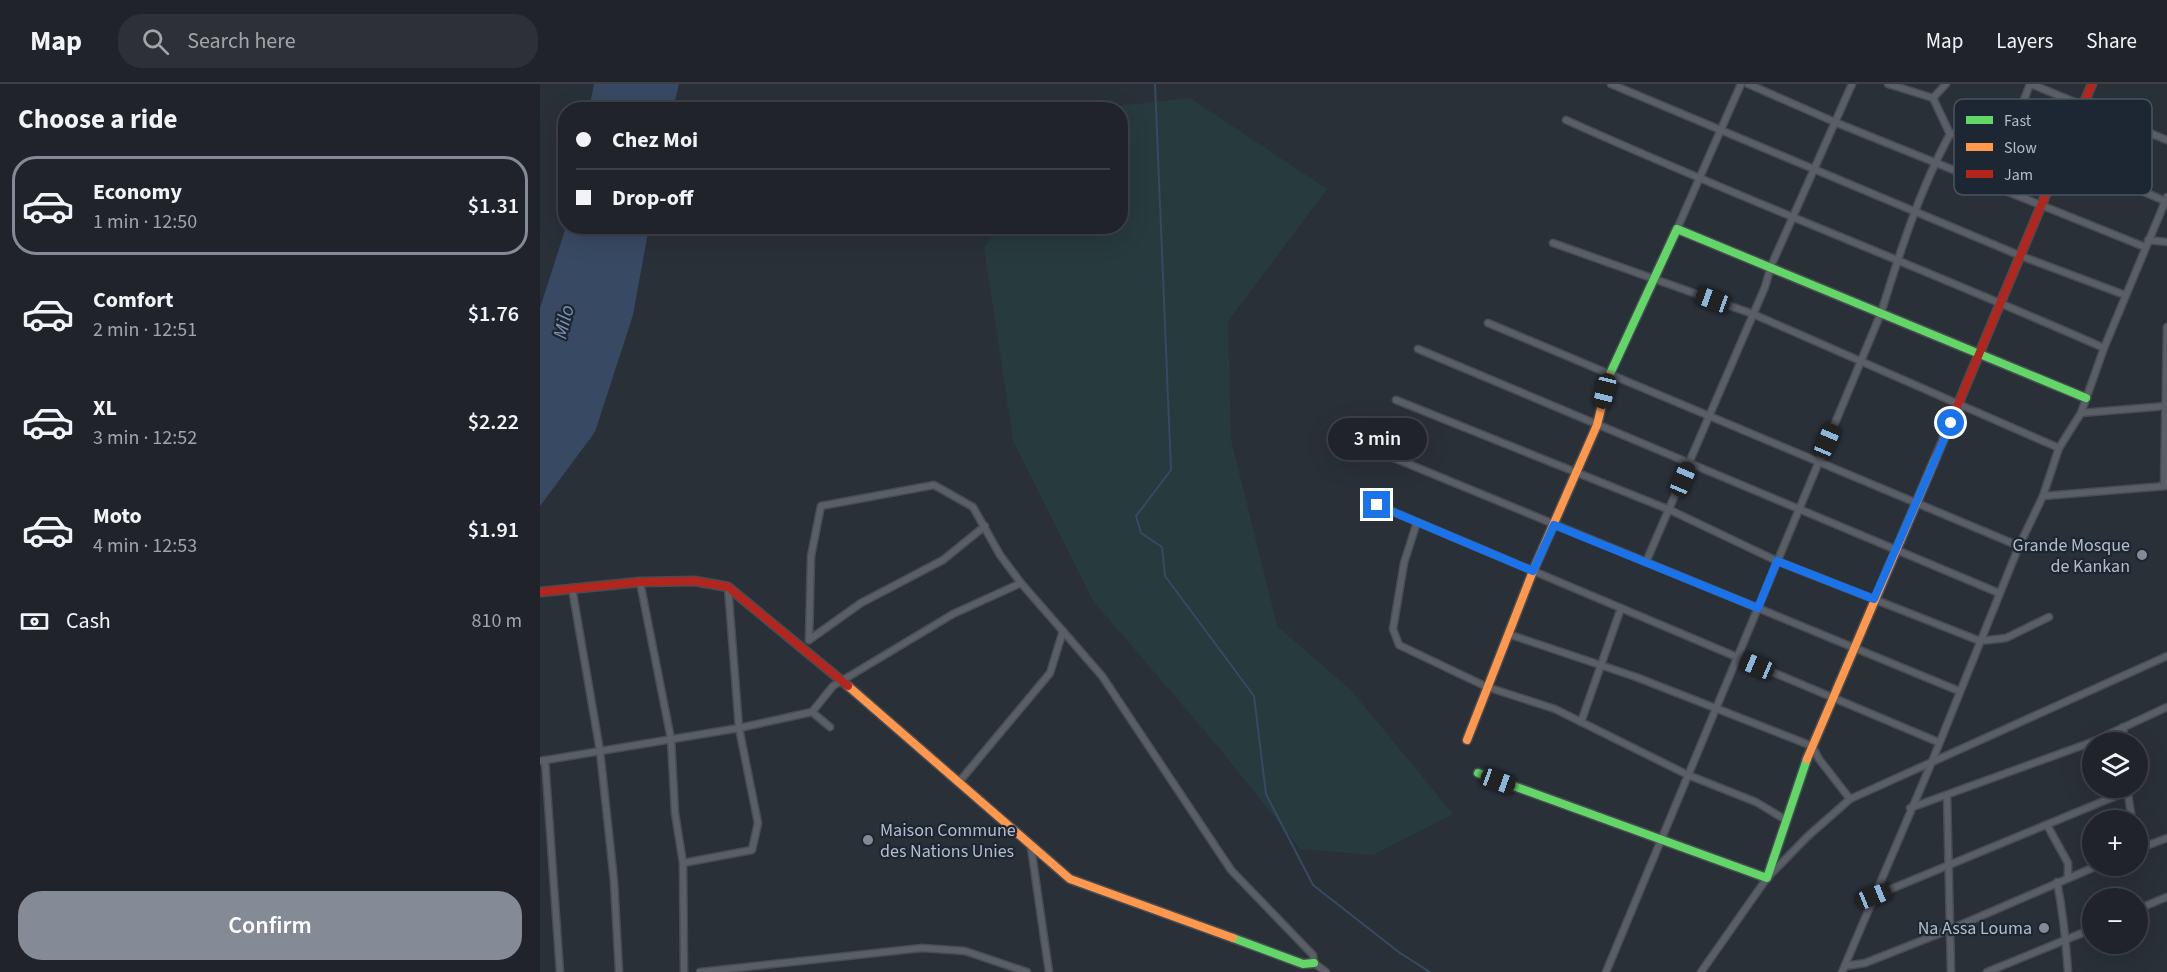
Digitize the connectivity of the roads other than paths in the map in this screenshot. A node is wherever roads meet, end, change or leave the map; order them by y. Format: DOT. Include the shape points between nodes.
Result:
graph roads {
  1 [pos="1611,84"];
  2 [pos="1741,84"];
  3 [pos="1748,84"];
  4 [pos="1852,84"];
  5 [pos="1888,84"];
  6 [pos="1946,84"];
  7 [pos="2030,84"];
  8 [pos="2092,84"];
  9 [pos="1933,98"];
  10 [pos="2024,99"];
  11 [pos="2068,99"];
  12 [pos="2086,99"];
  13 [pos="1566,120"];
  14 [pos="1837,123"];
  15 [pos="1720,129"];
  16 [pos="1954,133"];
  17 [pos="1950,134"];
  18 [pos="2152,135"];
  19 [pos="2167,141"];
  20 [pos="1935,163"];
  21 [pos="1815,169"];
  22 [pos="1954,171"];
  23 [pos="1697,179"];
  24 [pos="2152,193"];
  25 [pos="2015,195"];
  26 [pos="2046,195"];
  27 [pos="2166,199"];
  28 [pos="2042,206"];
  29 [pos="1915,211"];
  30 [pos="1794,219"];
  31 [pos="1677,229"];
  32 [pos="2148,240"];
  33 [pos="2167,242"];
  34 [pos="1553,243"];
  35 [pos="2145,248"];
  36 [pos="2021,256"];
  37 [pos="1897,262"];
  38 [pos="1771,266"];
  39 [pos="1653,279"];
  40 [pos="2125,295"];
  41 [pos="2002,302"];
  42 [pos="1881,313"];
  43 [pos="1753,314"];
  44 [pos="1488,323"];
  45 [pos="2167,327"];
  46 [pos="2104,348"];
  47 [pos="1418,349"];
  48 [pos="1980,355"];
  49 [pos="1861,360"];
  50 [pos="1610,373"];
  51 [pos="2086,398"];
  52 [pos="1396,400"];
  53 [pos="1960,403"];
  54 [pos="2165,406"];
  55 [pos="2081,413"];
  56 [pos="1710,415"];
  57 [pos="1597,425"];
  58 [pos="2059,447"];
  59 [pos="1389,456"];
  60 [pos="1819,461"];
  61 [pos="1690,463"];
  62 [pos="1576,473"];
  63 [pos="2166,486"];
  64 [pos="2043,496"];
  65 [pos="1916,502"];
  66 [pos="1377,505"];
  67 [pos="1799,509"];
  68 [pos="1670,510"];
  69 [pos="1417,522"];
  70 [pos="1554,525"];
  71 [pos="985,526"];
  72 [pos="2019,546"];
  73 [pos="1895,551"];
  74 [pos="1777,561"];
  75 [pos="1646,562"];
  76 [pos="1533,571"];
  77 [pos="640,582"];
  78 [pos="1021,583"];
  79 [pos="728,587"];
  80 [pos="572,588"];
  81 [pos="540,592"];
  82 [pos="2000,593"];
  83 [pos="1874,599"];
  84 [pos="1621,608"];
  85 [pos="1758,608"];
  86 [pos="2049,617"];
  87 [pos="1063,631"];
  88 [pos="1508,634"];
  89 [pos="809,640"];
  90 [pos="1980,641"];
  91 [pos="802,647"];
  92 [pos="1855,648"];
  93 [pos="2167,656"];
  94 [pos="1737,657"];
  95 [pos="1600,666"];
  96 [pos="842,681"];
  97 [pos="1487,687"];
  98 [pos="1959,691"];
  99 [pos="1835,699"];
  100 [pos="2167,707"];
  101 [pos="1716,709"];
  102 [pos="812,712"];
  103 [pos="1581,722"];
  104 [pos="830,727"];
  105 [pos="2123,727"];
  106 [pos="739,728"];
  107 [pos="2123,732"];
  108 [pos="671,739"];
  109 [pos="1467,740"];
  110 [pos="1938,742"];
  111 [pos="1812,746"];
  112 [pos="600,751"];
  113 [pos="543,761"];
  114 [pos="1931,764"];
  115 [pos="1478,774"];
  116 [pos="1688,775"];
  117 [pos="959,782"];
  118 [pos="1947,795"];
  119 [pos="2109,798"];
  120 [pos="1850,799"];
  121 [pos="1910,808"];
  122 [pos="1786,820"];
  123 [pos="2047,825"];
  124 [pos="2166,839"];
  125 [pos="1660,841"];
  126 [pos="2148,845"];
  127 [pos="1031,847"];
  128 [pos="683,863"];
  129 [pos="1950,865"];
  130 [pos="2082,872"];
  131 [pos="2068,877"];
  132 [pos="1767,878"];
  133 [pos="2057,882"];
  134 [pos="1874,896"];
  135 [pos="2167,897"];
  136 [pos="2148,905"];
  137 [pos="1951,929"];
  138 [pos="2082,933"];
  139 [pos="2066,940"];
  140 [pos="1314,963"];
  141 [pos="1843,969"];
  142 [pos="560,972"];
  143 [pos="619,972"];
  144 [pos="684,972"];
  145 [pos="699,972"];
  146 [pos="1027,972"];
  147 [pos="1049,972"];
  148 [pos="1326,972"];
  149 [pos="1605,972"];
  150 [pos="1701,972"];
  151 [pos="1951,972"];
  152 [pos="1987,972"];
  153 [pos="2068,972"];
  1 -- 15 [label="street"];
  2 -- 15 [label="street"];
  3 -- 14 [label="street"];
  4 -- 14 [label="street"];
  5 -- 9 [label="street"];
  6 -- 9 [label="street"];
  7 -- 10 [label="street"];
  7 -- 11 [label="street"];
  8 -- 12 [label="street"];
  9 -- 17 [label="street"];
  13 -- 23 [label="street"];
  14 -- 20 [label="street"];
  14 -- 21 [label="street"];
  15 -- 21 [label="street"];
  15 -- 23 [label="street"];
  16 -- 17 [label="street"];
  17 -- 20 [label="street"];
  18 -- 19 [label="street"];
  20 -- 22 [label="street"];
  20 -- 29 [label="street"];
  21 -- 29 [label="street"];
  21 -- 30 [label="street"];
  23 -- 30 [label="street"];
  23 -- 31 [label="street"];
  24 -- 27 [label="street"];
  25 -- 28 [label="street"];
  26 -- 28 [label="street"];
  27 -- 32 [label="street"];
  28 -- 35 [label="street"];
  28 -- 36 [label="street"];
  29 -- 36 [label="street"];
  29 -- 37 [label="street"];
  30 -- 37 [label="street"];
  30 -- 38 [label="street"];
  31 -- 38 [label="street"];
  31 -- 39 [label="street"];
  32 -- 33 [label="street"];
  32 -- 35 [label="street"];
  34 -- 39 [label="street"];
  35 -- 40 [label="street"];
  36 -- 40 [label="street"];
  36 -- 41 [label="street"];
  37 -- 41 [label="street"];
  37 -- 42 [label="street"];
  38 -- 42 [label="street"];
  38 -- 43 [label="street"];
  39 -- 43 [label="street"];
  39 -- 50 [label="street"];
  40 -- 46 [label="street"];
  41 -- 46 [label="street"];
  41 -- 48 [label="street"];
  42 -- 48 [label="street"];
  42 -- 49 [label="street"];
  43 -- 49 [label="street"];
  43 -- 56 [label="street"];
  44 -- 50 [label="street"];
  45 -- 54 [label="street"];
  46 -- 51 [label="street"];
  47 -- 57 [label="street"];
  48 -- 51 [label="street"];
  48 -- 53 [label="street"];
  49 -- 53 [label="street"];
  49 -- 60 [label="street"];
  50 -- 56 [label="street"];
  50 -- 57 [label="street"];
  51 -- 55 [label="street"];
  52 -- 62 [label="street"];
  53 -- 58 [label="street"];
  53 -- 65 [label="street"];
  54 -- 55 [label="street"];
  54 -- 63 [label="street"];
  55 -- 58 [label="street"];
  56 -- 60 [label="street"];
  56 -- 61 [label="street"];
  57 -- 61 [label="street"];
  57 -- 62 [label="street"];
  58 -- 64 [label="street"];
  59 -- 70 [label="street"];
  60 -- 65 [label="street"];
  60 -- 67 [label="street"];
  61 -- 67 [label="street"];
  61 -- 68 [label="street"];
  62 -- 68 [label="street"];
  62 -- 70 [label="street"];
  63 -- 64 [label="street"];
  64 -- 72 [label="street"];
  65 -- 72 [label="street"];
  65 -- 73 [label="street"];
  66 -- 69 [label="street"];
  67 -- 73 [label="street"];
  67 -- 74 [label="street"];
  68 -- 74 [label="street"];
  68 -- 75 [label="street"];
  69 -- 76 [label="street"];
  69 -- 97 [label="street" via="1404,563 1393,629 1399,645"];
  70 -- 75 [label="street"];
  70 -- 76 [label="street"];
  71 -- 78 [label="street"];
  71 -- 89 [label="street" via="943,560 861,603"];
  71 -- 89 [label="street" via="973,507 934,485 821,507 811,555"];
  72 -- 82 [label="street"];
  73 -- 82 [label="street"];
  73 -- 83 [label="street"];
  74 -- 83 [label="street"];
  74 -- 85 [label="street"];
  75 -- 85 [label="street"];
  76 -- 84 [label="street"];
  76 -- 88 [label="street"];
  77 -- 79 [label="street" via="695,580"];
  77 -- 80 [label="street"];
  77 -- 108 [label="street"];
  78 -- 87 [label="street"];
  78 -- 96 [label="street" via="953,614"];
  79 -- 91 [label="street"];
  79 -- 106 [label="street"];
  80 -- 81 [label="street"];
  80 -- 112 [label="street"];
  82 -- 90 [label="street"];
  83 -- 90 [label="street"];
  83 -- 92 [label="street"];
  84 -- 94 [label="street"];
  84 -- 95 [label="street"];
  85 -- 92 [label="street"];
  85 -- 94 [label="street"];
  86 -- 90 [label="street" via="2006,638"];
  87 -- 117 [label="street" via="1050,673"];
  87 -- 140 [label="street" via="1102,676 1145,737 1231,870 1313,955"];
  88 -- 95 [label="street"];
  88 -- 97 [label="street"];
  89 -- 91 [label="street"];
  90 -- 98 [label="street"];
  91 -- 96 [label="street"];
  92 -- 98 [label="street"];
  92 -- 99 [label="street"];
  93 -- 114 [label="street"];
  94 -- 99 [label="street"];
  94 -- 101 [label="street"];
  95 -- 101 [label="street"];
  95 -- 103 [label="street"];
  96 -- 102 [label="street"];
  96 -- 117 [label="street"];
  97 -- 103 [label="street" via="1555,709"];
  97 -- 109 [label="street"];
  98 -- 110 [label="street"];
  99 -- 110 [label="street"];
  99 -- 111 [label="street"];
  100 -- 105 [label="street"];
  101 -- 111 [label="street"];
  101 -- 116 [label="street"];
  102 -- 104 [label="street"];
  102 -- 106 [label="street"];
  103 -- 116 [label="street"];
  105 -- 107 [label="street"];
  105 -- 118 [label="street"];
  106 -- 108 [label="street"];
  106 -- 128 [label="street" via="758,823 753,850"];
  108 -- 112 [label="street"];
  108 -- 128 [label="street" via="675,813"];
  110 -- 114 [label="street"];
  111 -- 120 [label="street"];
  111 -- 122 [label="street"];
  112 -- 113 [label="street"];
  112 -- 143 [label="street"];
  113 -- 142 [label="street"];
  114 -- 120 [label="street"];
  114 -- 121 [label="street"];
  115 -- 125 [label="street"];
  116 -- 122 [label="street" via="1756,802"];
  116 -- 125 [label="street"];
  117 -- 127 [label="street"];
  118 -- 121 [label="street"];
  118 -- 129 [label="street"];
  119 -- 123 [label="street"];
  120 -- 132 [label="street"];
  121 -- 134 [label="street"];
  122 -- 132 [label="street"];
  123 -- 129 [label="street"];
  123 -- 131 [label="street" via="2068,863"];
  124 -- 126 [label="street"];
  125 -- 132 [label="street"];
  125 -- 149 [label="street"];
  127 -- 140 [label="street" via="1070,879 1303,964"];
  127 -- 147 [label="street"];
  128 -- 144 [label="street"];
  129 -- 134 [label="street"];
  129 -- 137 [label="street"];
  130 -- 131 [label="street"];
  131 -- 133 [label="street"];
  132 -- 150 [label="street"];
  133 -- 137 [label="street"];
  133 -- 139 [label="street"];
  134 -- 141 [label="street"];
  135 -- 136 [label="street"];
  137 -- 141 [label="street"];
  137 -- 151 [label="street"];
  138 -- 139 [label="street"];
  139 -- 152 [label="street"];
  139 -- 153 [label="street"];
  140 -- 148 [label="street"];
  145 -- 146 [label="street" via="922,948 965,951"];
}
